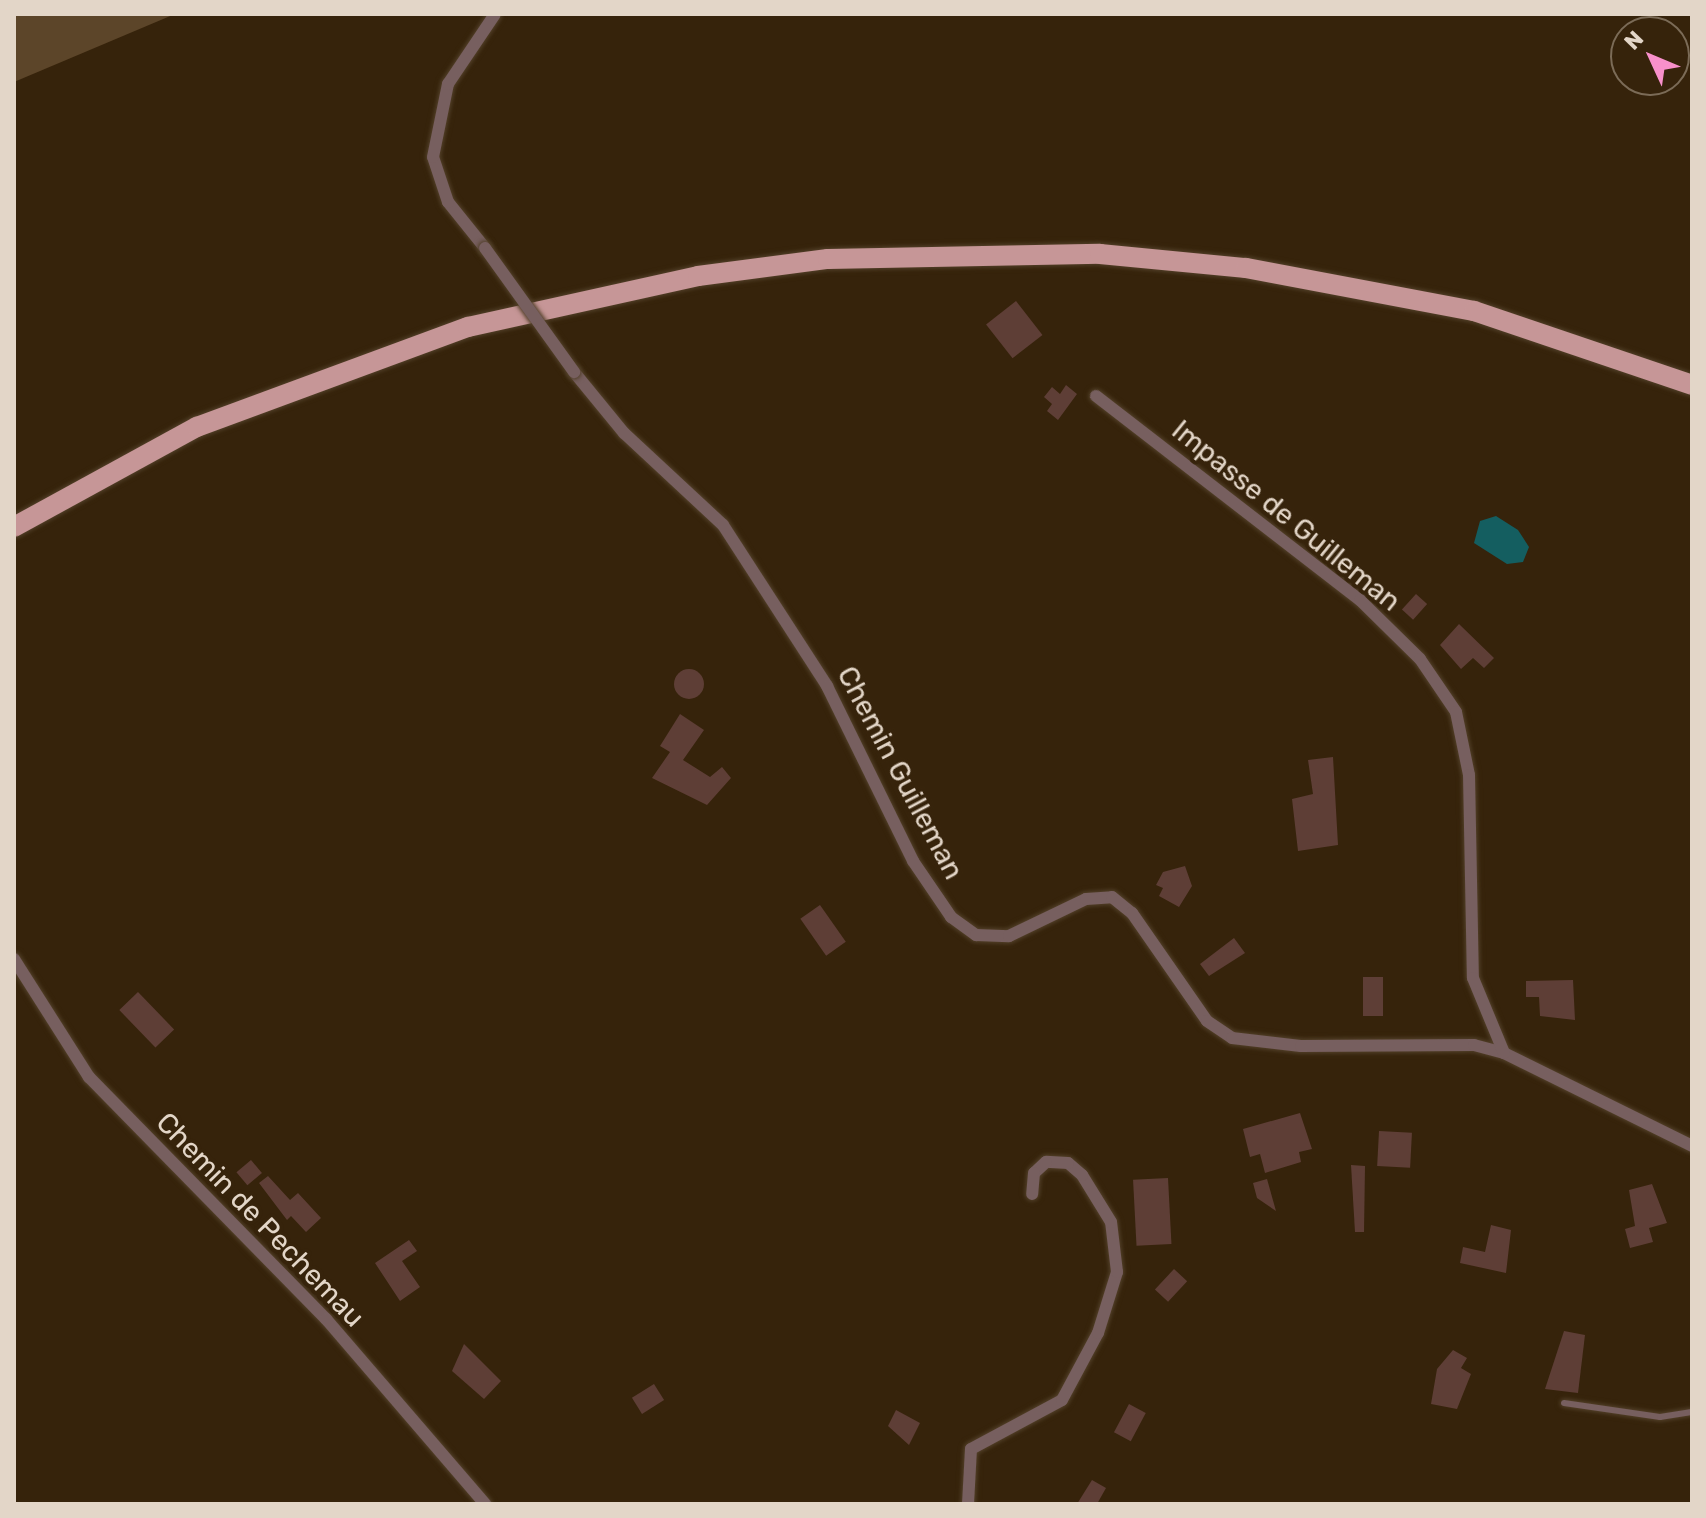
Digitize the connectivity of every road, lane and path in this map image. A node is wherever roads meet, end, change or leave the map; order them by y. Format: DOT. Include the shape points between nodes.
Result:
graph roads {
  1 [pos="495,14"];
  2 [pos="1692,385"];
  3 [pos="1096,396"];
  4 [pos="14,527"];
  5 [pos="14,959"];
  6 [pos="1504,1053"];
  7 [pos="1692,1146"];
  8 [pos="1032,1194"];
  9 [pos="1564,1403"];
  10 [pos="1692,1412"];
  11 [pos="485,1504"];
  12 [pos="968,1504"];
  1 -- 6 [label="street, Chemin Guilleman, bridge" via="448,84 433,157 448,202 624,433 723,525 827,686 913,861 951,917 976,935 1009,936 1086,899 1112,897 1132,913 1207,1021 1232,1038 1301,1046 1474,1045"];
  2 -- 4 [label="main road" via="1474,311 1246,268 1100,254 828,259 579,300 412,346 197,427"];
  3 -- 6 [label="street, Impasse de Guilleman" via="1360,600 1420,659 1456,712 1469,775 1473,978"];
  5 -- 11 [label="street, Chemin de Pechemau" via="89,1077 326,1319"];
  6 -- 7 [label="street, Chemin Guilleman"];
  8 -- 12 [label="street" via="1034,1173 1046,1162 1068,1163 1082,1175 1111,1222 1117,1272 1098,1333 1062,1400 971,1449"];
  9 -- 10 [label="lane" via="1660,1417"];
}
